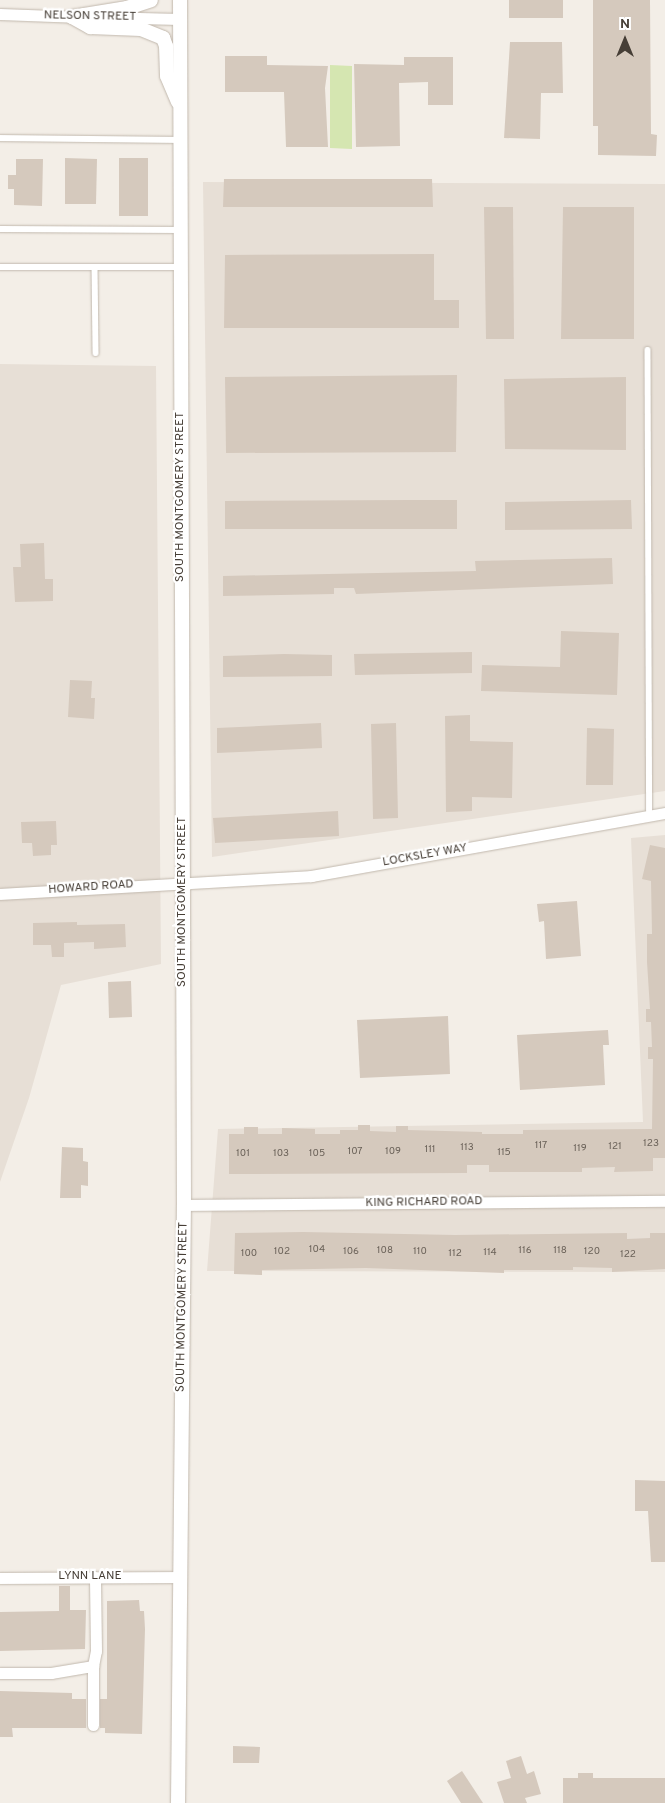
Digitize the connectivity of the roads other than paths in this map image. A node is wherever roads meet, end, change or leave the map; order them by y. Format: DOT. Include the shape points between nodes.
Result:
graph roads {
  1 [pos="151,0"];
  2 [pos="180,0"];
  3 [pos="0,14"];
  4 [pos="72,17"];
  5 [pos="180,19"];
  6 [pos="181,108"];
  7 [pos="0,138"];
  8 [pos="181,140"];
  9 [pos="0,229"];
  10 [pos="182,230"];
  11 [pos="0,267"];
  12 [pos="95,267"];
  13 [pos="181,267"];
  14 [pos="648,350"];
  15 [pos="96,353"];
  16 [pos="665,813"];
  17 [pos="650,816"];
  18 [pos="182,881"];
  19 [pos="0,894"];
  20 [pos="665,1201"];
  21 [pos="184,1205"];
  22 [pos="95,1577"];
  23 [pos="180,1577"];
  24 [pos="0,1578"];
  25 [pos="92,1666"];
  26 [pos="0,1673"];
  27 [pos="92,1725"];
  28 [pos="178,1803"];
  1 -- 4 [label="street" via="127,8"];
  2 -- 5 [label="street, SOUTH MONTGOMERY STREET"];
  3 -- 4 [label="street, NELSON STREET"];
  4 -- 5 [label="street, NELSON STREET"];
  4 -- 6 [label="street" via="90,27 141,29 163,38 167,76"];
  5 -- 6 [label="street, SOUTH MONTGOMERY STREET"];
  6 -- 8 [label="street, SOUTH MONTGOMERY STREET"];
  7 -- 8 [label="lane"];
  8 -- 10 [label="street, SOUTH MONTGOMERY STREET"];
  9 -- 10 [label="lane"];
  10 -- 13 [label="street, SOUTH MONTGOMERY STREET"];
  11 -- 12 [label="lane"];
  12 -- 13 [label="lane"];
  12 -- 15 [label="lane"];
  13 -- 18 [label="street, SOUTH MONTGOMERY STREET"];
  14 -- 17 [label="lane"];
  16 -- 17 [label="street, LOCKSLEY WAY"];
  17 -- 18 [label="street, LOCKSLEY WAY" via="311,876"];
  18 -- 19 [label="street, HOWARD ROAD"];
  18 -- 21 [label="street, SOUTH MONTGOMERY STREET"];
  20 -- 21 [label="street, KING RICHARD ROAD"];
  21 -- 23 [label="street, SOUTH MONTGOMERY STREET"];
  22 -- 23 [label="street, LYNN LANE"];
  22 -- 24 [label="street, LYNN LANE"];
  22 -- 25 [label="street" via="96,1651"];
  23 -- 28 [label="street, SOUTH MONTGOMERY STREET"];
  25 -- 26 [label="street" via="50,1673"];
  25 -- 27 [label="street"];
}
